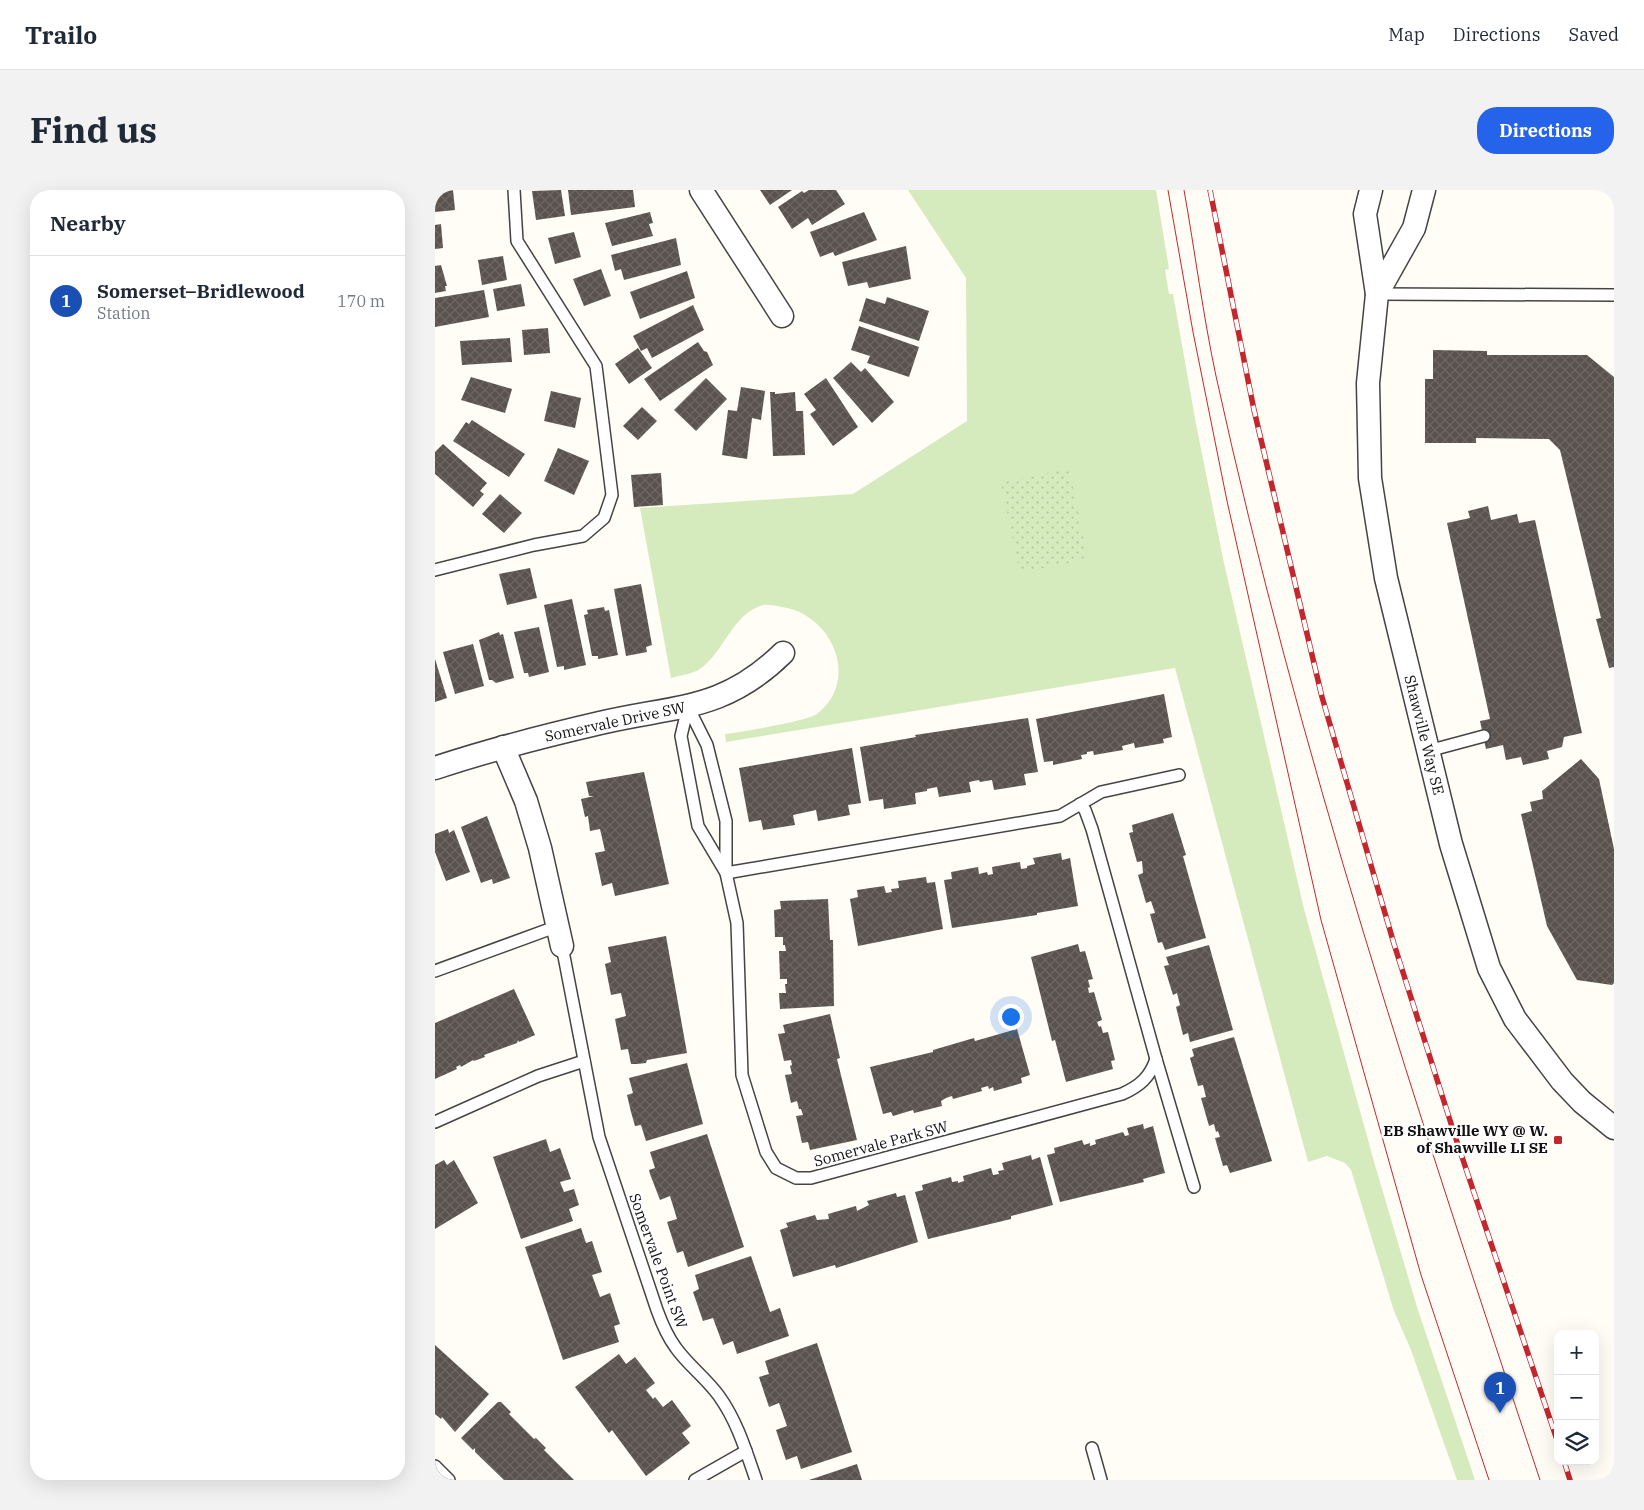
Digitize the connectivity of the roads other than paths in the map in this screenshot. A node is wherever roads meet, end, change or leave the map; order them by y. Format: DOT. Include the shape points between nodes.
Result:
graph roads {
  1 [pos="514,190"];
  2 [pos="701,190"];
  3 [pos="1371,190"];
  4 [pos="1424,190"];
  5 [pos="1377,294"];
  6 [pos="1614,295"];
  7 [pos="782,316"];
  8 [pos="435,570"];
  9 [pos="783,653"];
  10 [pos="688,707"];
  11 [pos="1484,736"];
  12 [pos="503,747"];
  13 [pos="1428,751"];
  14 [pos="435,768"];
  15 [pos="1179,775"];
  16 [pos="1080,804"];
  17 [pos="726,873"];
  18 [pos="560,936"];
  19 [pos="435,971"];
  20 [pos="1156,1059"];
  21 [pos="584,1061"];
  22 [pos="435,1122"];
  23 [pos="1614,1128"];
  24 [pos="1194,1187"];
  25 [pos="1092,1448"];
  26 [pos="746,1451"];
  27 [pos="435,1466"];
  28 [pos="449,1480"];
  29 [pos="695,1480"];
  30 [pos="755,1480"];
  31 [pos="1101,1480"];
  1 -- 8 [label="lane" via="517,240 596,366 612,495 604,518 583,536"];
  2 -- 7 [label="street"];
  3 -- 5 [label="street, Shawville Way SE" via="1365,214"];
  4 -- 5 [label="street, Shawville Way SE" via="1414,228"];
  5 -- 6 [label="lane"];
  5 -- 13 [label="street, Shawville Way SE" via="1368,383 1370,478 1386,578"];
  9 -- 10 [label="street, Somervale Drive SW" via="756,678 739,688"];
  10 -- 12 [label="street, Somervale Drive SW" via="649,712"];
  10 -- 17 [label="lane, Somervale Park SW" via="707,745 726,821"];
  10 -- 17 [label="lane, Somervale Park SW" via="681,736 697,826"];
  11 -- 13 [label="lane"];
  12 -- 14 [label="street, Somervale Drive SW"];
  12 -- 18 [label="street" via="531,820"];
  13 -- 23 [label="street, Shawville Way SE" via="1467,900 1500,992 1532,1044 1562,1081"];
  15 -- 16 [label="lane" via="1101,792"];
  16 -- 17 [label="lane" via="1060,816"];
  16 -- 20 [label="lane" via="1092,829"];
  17 -- 20 [label="lane, Somervale Park SW" via="737,922 742,1075 766,1152 784,1173 796,1178 811,1178 1122,1094 1144,1081"];
  18 -- 19 [label="lane"];
  18 -- 21 [label="lane, Somervale Point SW"];
  20 -- 24 [label="lane"];
  21 -- 22 [label="lane" via="538,1076"];
  21 -- 26 [label="lane, Somervale Point SW" via="599,1138 665,1332 719,1395"];
  25 -- 31 [label="lane"];
  26 -- 29 [label="lane"];
  26 -- 30 [label="lane, Somervale Point SW"];
  27 -- 28 [label="lane"];
}
